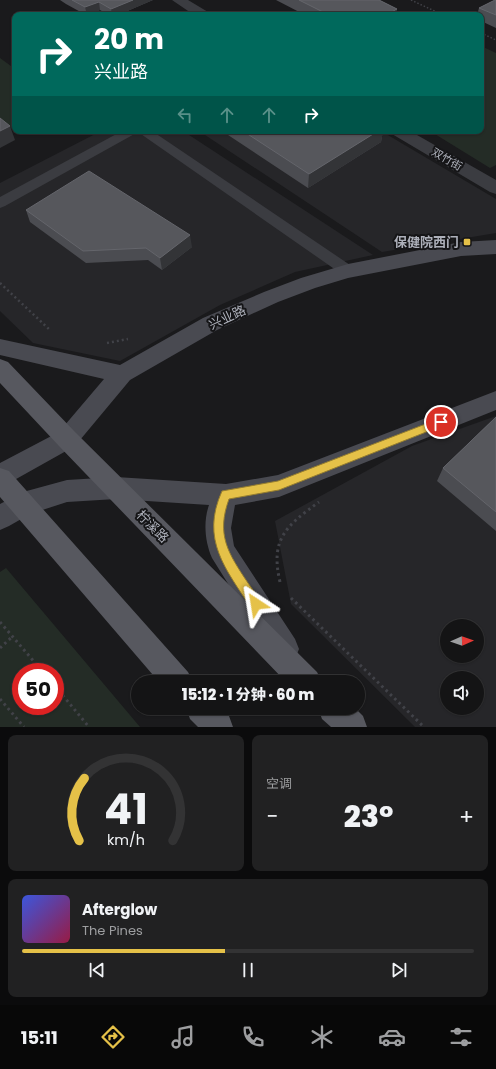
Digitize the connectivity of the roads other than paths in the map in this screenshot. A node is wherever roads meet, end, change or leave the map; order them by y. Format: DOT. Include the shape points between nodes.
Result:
graph roads {
  1 [pos="179,0"];
  2 [pos="198,12"];
  3 [pos="126,134"];
  4 [pos="148,134"];
  5 [pos="403,134"];
  6 [pos="496,188"];
  7 [pos="0,203"];
  8 [pos="496,247"];
  9 [pos="348,271"];
  10 [pos="0,347"];
  11 [pos="0,368"];
  12 [pos="122,374"];
  13 [pos="496,400"];
  14 [pos="67,439"];
  15 [pos="0,475"];
  16 [pos="0,479"];
  17 [pos="116,488"];
  18 [pos="226,495"];
  19 [pos="23,504"];
  20 [pos="0,518"];
  21 [pos="172,675"];
  22 [pos="300,675"];
  23 [pos="302,675"];
  24 [pos="207,715"];
  25 [pos="340,715"];
  26 [pos="218,727"];
  27 [pos="352,727"];
  1 -- 2 [label="street"];
  3 -- 7 [label="lane"];
  4 -- 9 [label="lane"];
  5 -- 6 [label="street, 双竹街"];
  8 -- 9 [label="main road, 兴业路" via="455,250"];
  9 -- 12 [label="main road, 兴业路" via="271,297 210,324"];
  10 -- 12 [label="main road"];
  11 -- 14 [label="main road, 柠溪路"];
  12 -- 14 [label="main road, 兴业路"];
  13 -- 18 [label="main road" via="279,486"];
  14 -- 15 [label="main road, 兴业路"];
  14 -- 17 [label="main road, 柠溪路"];
  16 -- 19 [label="main road"];
  17 -- 18 [label="main road"];
  17 -- 19 [label="main road" via="67,491"];
  17 -- 22 [label="main road, 柠溪路"];
  18 -- 23 [label="main road" via="220,511 218,528 221,549"];
  19 -- 20 [label="main road"];
  19 -- 21 [label="main road"];
  24 -- 26 [label="main road"];
  25 -- 27 [label="main road"];
}
